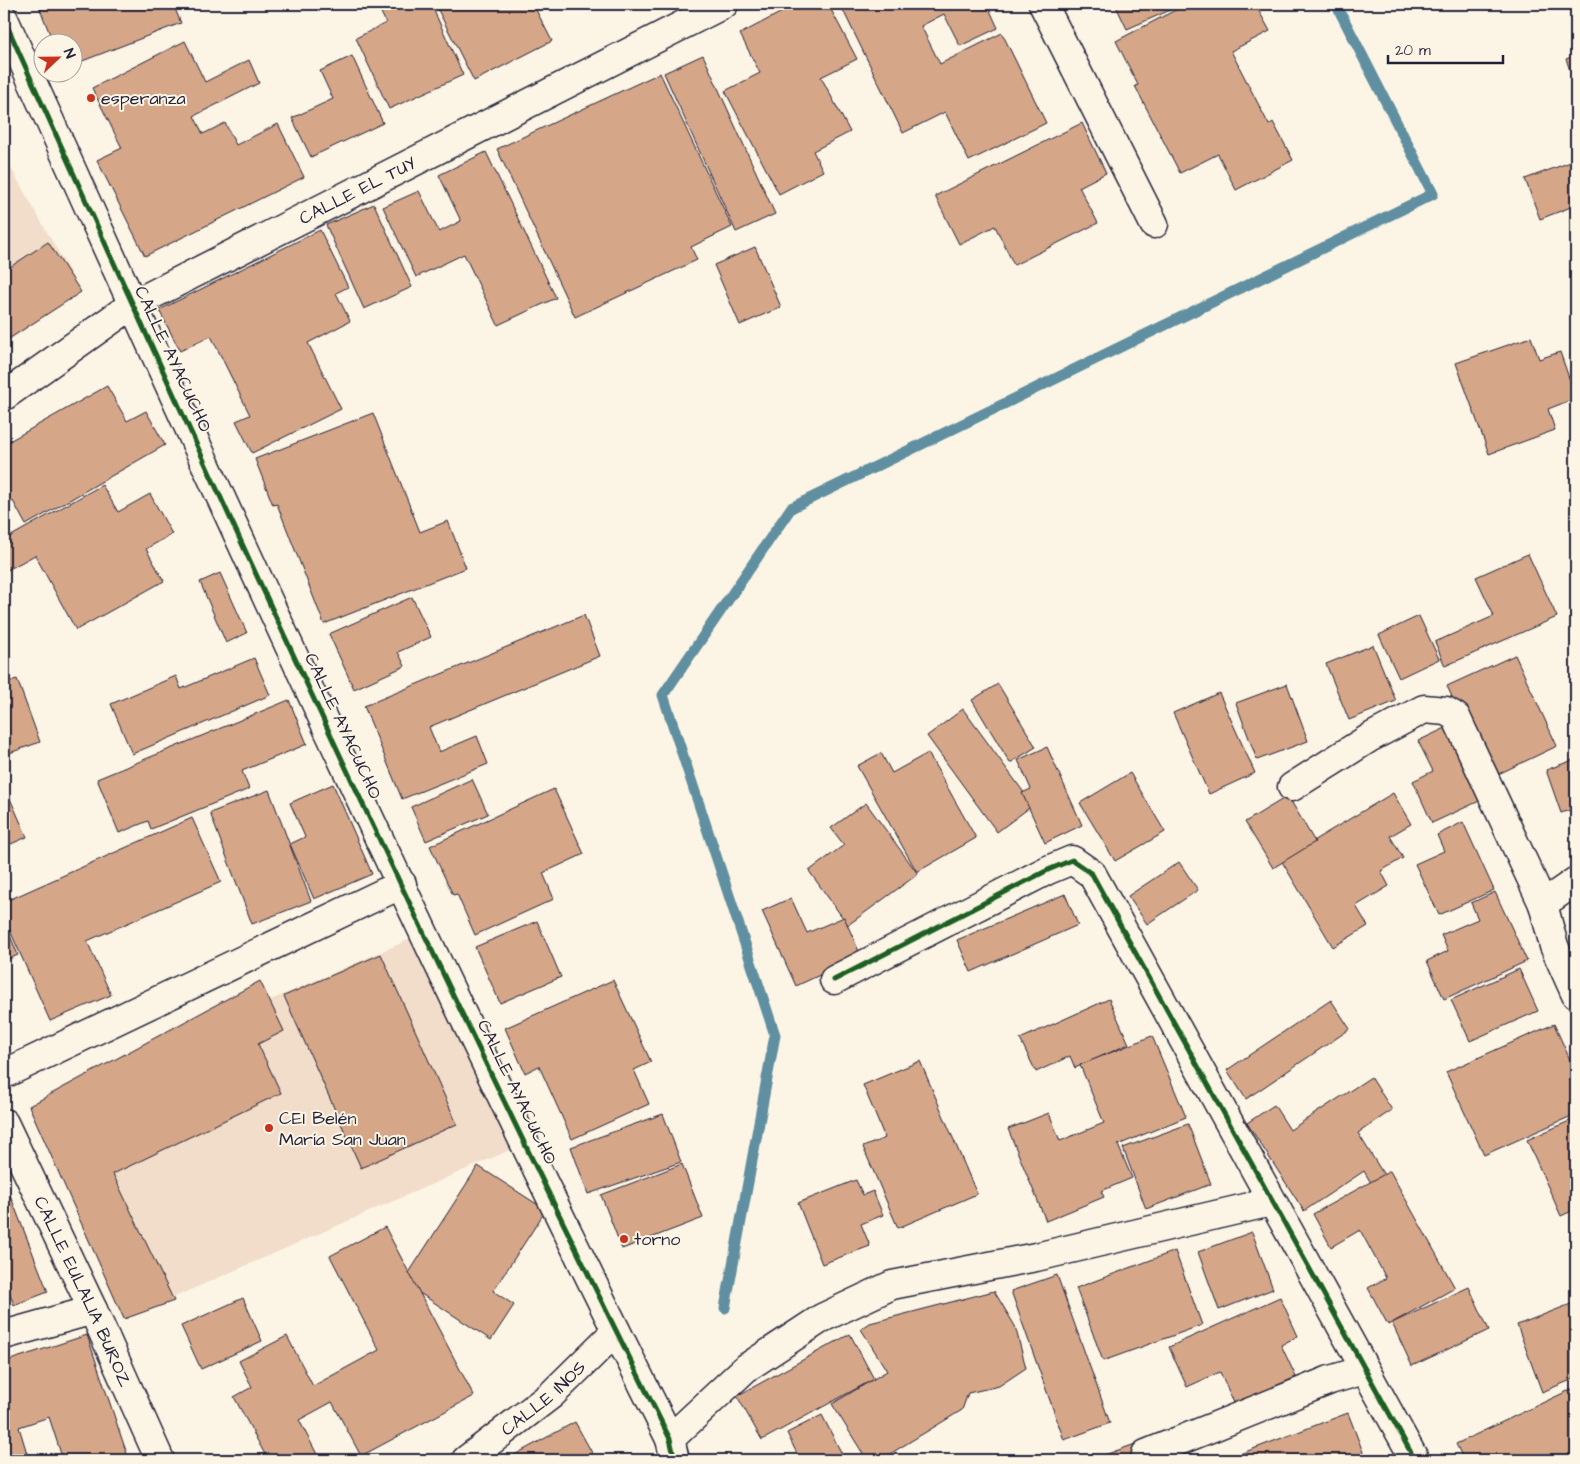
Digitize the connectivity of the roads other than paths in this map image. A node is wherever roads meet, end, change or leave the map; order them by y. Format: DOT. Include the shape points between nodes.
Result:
graph roads {
  1 [pos="724,4"];
  2 [pos="1043,4"];
  3 [pos="4,19"];
  4 [pos="1154,224"];
  5 [pos="132,305"];
  6 [pos="4,396"];
  7 [pos="1292,786"];
  8 [pos="1576,881"];
  9 [pos="402,884"];
  10 [pos="1543,904"];
  11 [pos="834,980"];
  12 [pos="1576,995"];
  13 [pos="4,1074"];
  14 [pos="4,1124"];
  15 [pos="1271,1202"];
  16 [pos="93,1310"];
  17 [pos="616,1331"];
  18 [pos="4,1335"];
  19 [pos="1364,1370"];
  20 [pos="673,1450"];
  21 [pos="1146,1454"];
  22 [pos="160,1460"];
  23 [pos="466,1460"];
  24 [pos="694,1460"];
  25 [pos="1415,1460"];
  1 -- 5 [label="street, CALLE EL TUY"];
  2 -- 4 [label="street"];
  3 -- 5 [label="street, CALLE AYACUCHO"];
  5 -- 6 [label="street, CALLE EL TUY"];
  5 -- 9 [label="street, CALLE AYACUCHO"];
  7 -- 10 [label="street" via="1371,736 1413,714 1424,709 1446,711 1456,717"];
  8 -- 10 [label="street"];
  9 -- 13 [label="street"];
  9 -- 17 [label="street, CALLE AYACUCHO"];
  10 -- 12 [label="street" via="1554,946"];
  11 -- 15 [label="street" via="1072,860 1092,874"];
  14 -- 16 [label="street, CALLE EULALIA BUROZ"];
  15 -- 19 [label="street"];
  15 -- 20 [label="street" via="1036,1257 892,1284 822,1318 746,1368"];
  16 -- 18 [label="street"];
  16 -- 22 [label="street, CALLE EULALIA BUROZ"];
  17 -- 20 [label="street, CALLE AYACUCHO"];
  17 -- 23 [label="street, CALLE INOS" via="551,1395"];
  19 -- 21 [label="street" via="1330,1380"];
  19 -- 25 [label="street"];
  20 -- 24 [label="street"];
}
